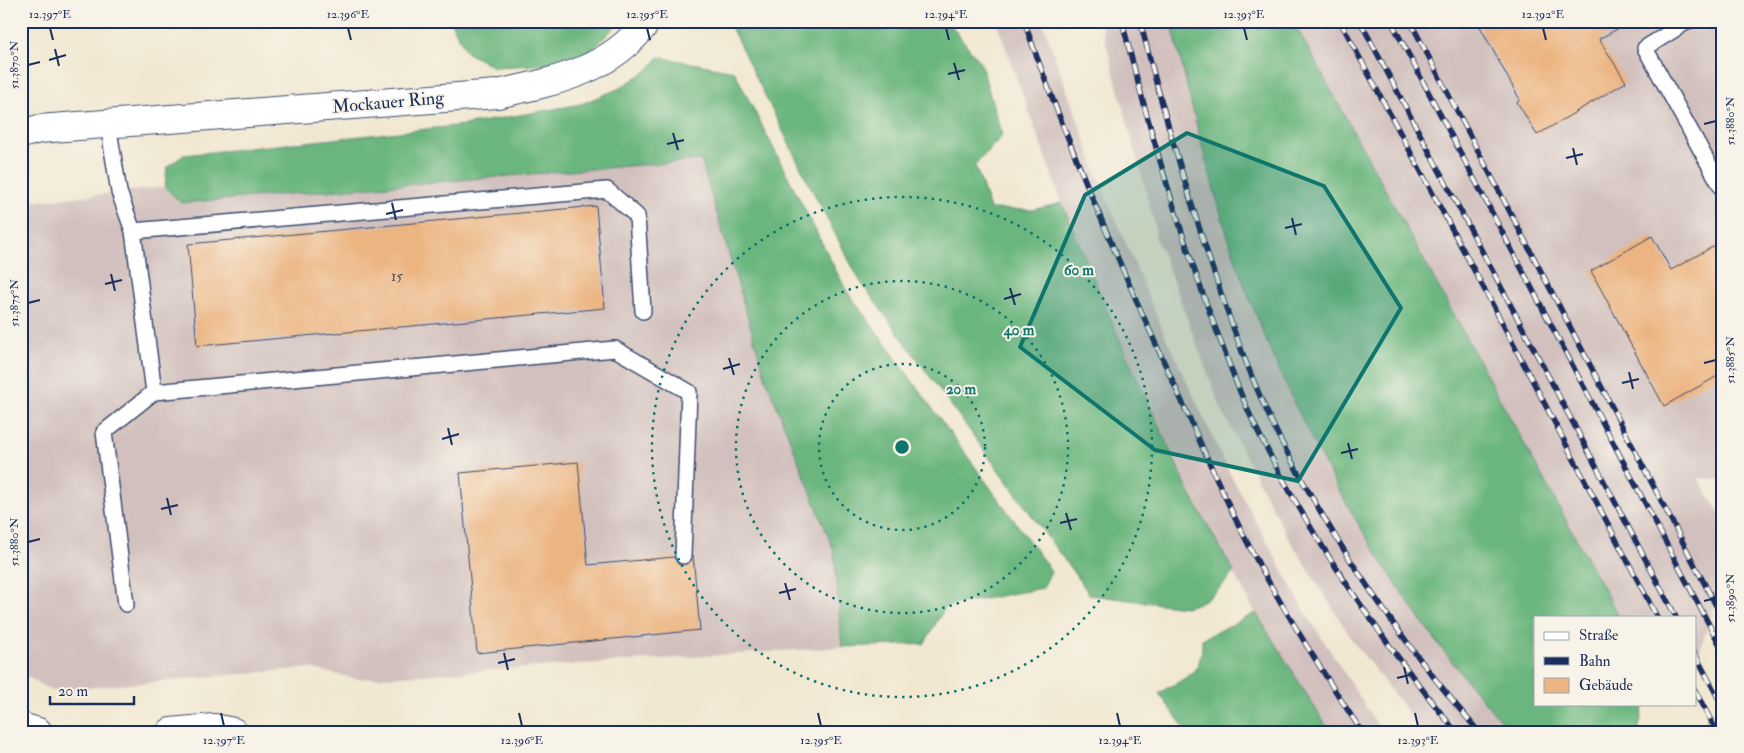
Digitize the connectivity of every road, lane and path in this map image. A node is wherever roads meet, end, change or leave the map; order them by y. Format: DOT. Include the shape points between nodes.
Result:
graph roads {
  1 [pos="647,21"];
  2 [pos="1688,21"];
  3 [pos="108,124"];
  4 [pos="21,134"];
  5 [pos="1723,190"];
  6 [pos="133,231"];
  7 [pos="644,311"];
  8 [pos="154,392"];
  9 [pos="682,556"];
  10 [pos="126,604"];
  11 [pos="21,727"];
  12 [pos="38,732"];
  13 [pos="171,732"];
  14 [pos="233,732"];
  1 -- 3 [label="street, Mockauer Ring" via="636,37 602,63 559,80 497,94"];
  2 -- 5 [label="lane" via="1645,48"];
  3 -- 4 [label="street, Mockauer Ring" via="39,129"];
  3 -- 6 [label="lane" via="118,192"];
  6 -- 7 [label="lane" via="607,190 637,216"];
  6 -- 8 [label="lane"];
  8 -- 9 [label="lane" via="614,349 689,392"];
  8 -- 10 [label="lane" via="104,432"];
  11 -- 12 [label="street"];
  13 -- 14 [label="street" via="214,728"];
}
